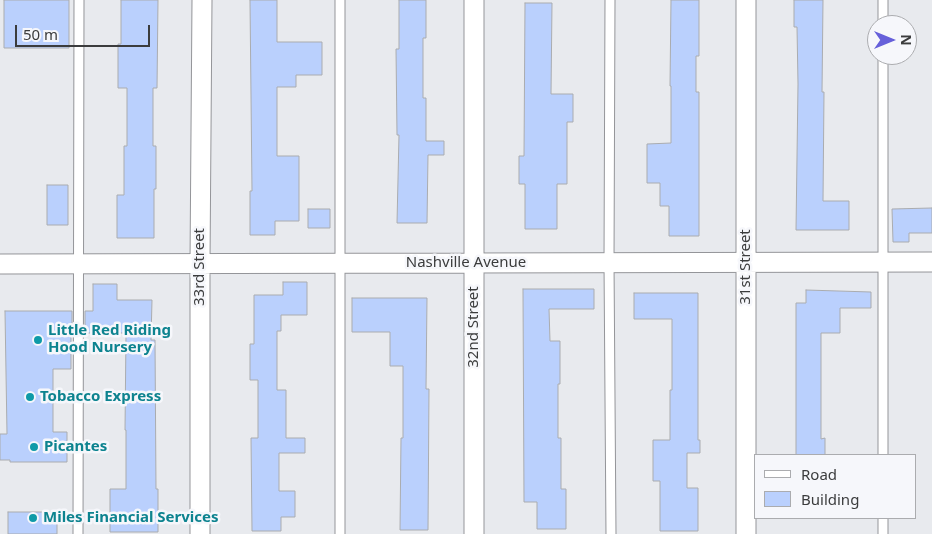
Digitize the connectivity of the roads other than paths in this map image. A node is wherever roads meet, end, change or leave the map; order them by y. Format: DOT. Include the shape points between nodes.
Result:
graph roads {
  1 [pos="79,0"];
  2 [pos="202,0"];
  3 [pos="340,0"];
  4 [pos="474,0"];
  5 [pos="610,0"];
  6 [pos="746,0"];
  7 [pos="883,0"];
  8 [pos="883,15"];
  9 [pos="883,65"];
  10 [pos="609,262"];
  11 [pos="746,262"];
  12 [pos="884,262"];
  13 [pos="932,262"];
  14 [pos="78,263"];
  15 [pos="200,263"];
  16 [pos="340,263"];
  17 [pos="474,263"];
  18 [pos="0,264"];
  19 [pos="883,454"];
  20 [pos="883,519"];
  21 [pos="78,534"];
  22 [pos="200,534"];
  23 [pos="340,534"];
  24 [pos="474,534"];
  25 [pos="611,534"];
  26 [pos="746,534"];
  27 [pos="883,534"];
  1 -- 14 [label="lane"];
  2 -- 15 [label="street, 33rd Street"];
  3 -- 16 [label="lane"];
  4 -- 17 [label="street, 32nd Street"];
  5 -- 10 [label="lane"];
  6 -- 11 [label="street, 31st Street"];
  7 -- 8 [label="lane"];
  9 -- 12 [label="lane"];
  10 -- 11 [label="street, Nashville Avenue"];
  10 -- 17 [label="street, Nashville Avenue"];
  10 -- 25 [label="lane"];
  11 -- 12 [label="street, Nashville Avenue"];
  11 -- 26 [label="street, 31st Street"];
  12 -- 13 [label="street, Nashville Avenue"];
  12 -- 19 [label="lane"];
  14 -- 15 [label="street, Nashville Avenue"];
  14 -- 18 [label="street, Nashville Avenue"];
  14 -- 21 [label="lane"];
  15 -- 16 [label="street, Nashville Avenue"];
  15 -- 22 [label="street, 33rd Street"];
  16 -- 17 [label="street, Nashville Avenue"];
  16 -- 23 [label="lane"];
  17 -- 24 [label="street, 32nd Street"];
  20 -- 27 [label="lane"];
}
